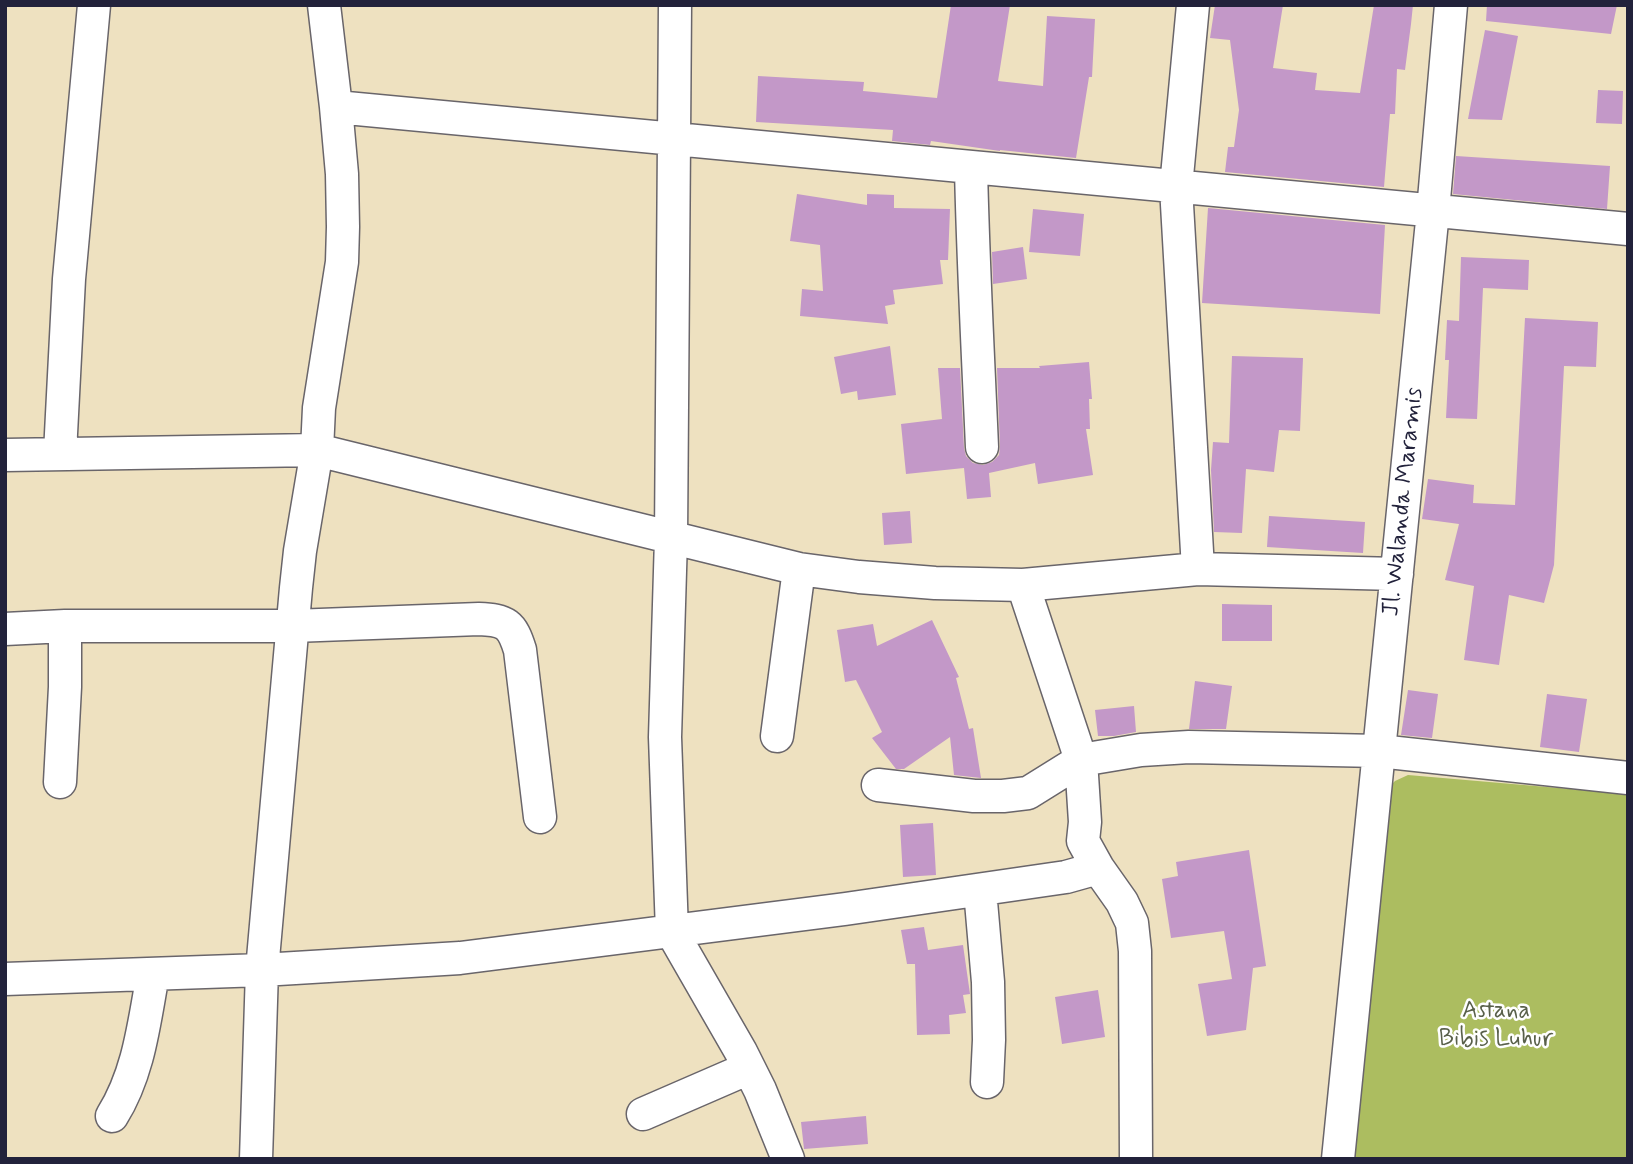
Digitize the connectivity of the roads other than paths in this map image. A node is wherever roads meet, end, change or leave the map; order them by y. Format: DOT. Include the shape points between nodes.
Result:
graph roads {
  1 [pos="94,5"];
  2 [pos="324,5"];
  3 [pos="675,5"];
  4 [pos="1193,5"];
  5 [pos="1451,5"];
  6 [pos="336,107"];
  7 [pos="674,139"];
  8 [pos="971,168"];
  9 [pos="1176,187"];
  10 [pos="1433,212"];
  11 [pos="1628,229"];
  12 [pos="982,447"];
  13 [pos="317,450"];
  14 [pos="61,453"];
  15 [pos="5,455"];
  16 [pos="671,538"];
  17 [pos="799,569"];
  18 [pos="1198,569"];
  19 [pos="1397,574"];
  20 [pos="1023,585"];
  21 [pos="65,626"];
  22 [pos="293,626"];
  23 [pos="5,629"];
  24 [pos="777,736"];
  25 [pos="1379,751"];
  26 [pos="1081,760"];
  27 [pos="1628,778"];
  28 [pos="60,782"];
  29 [pos="878,785"];
  30 [pos="541,817"];
  31 [pos="1098,868"];
  32 [pos="980,890"];
  33 [pos="672,932"];
  34 [pos="262,970"];
  35 [pos="153,974"];
  36 [pos="5,979"];
  37 [pos="749,1068"];
  38 [pos="986,1082"];
  39 [pos="643,1114"];
  40 [pos="112,1116"];
  41 [pos="256,1159"];
  42 [pos="788,1159"];
  43 [pos="1136,1159"];
  44 [pos="1338,1159"];
  1 -- 14 [label="street" via="69,279"];
  2 -- 6 [label="street"];
  3 -- 7 [label="street"];
  4 -- 9 [label="street"];
  5 -- 10 [label="street, Jl. Walanda Maramis"];
  6 -- 7 [label="street"];
  6 -- 13 [label="street" via="344,227"];
  7 -- 8 [label="street"];
  7 -- 16 [label="street"];
  8 -- 9 [label="street"];
  8 -- 12 [label="street"];
  9 -- 10 [label="street"];
  9 -- 18 [label="street"];
  10 -- 11 [label="street"];
  10 -- 19 [label="street, Jl. Walanda Maramis"];
  13 -- 14 [label="street"];
  13 -- 16 [label="street"];
  13 -- 22 [label="street"];
  14 -- 15 [label="street"];
  16 -- 17 [label="street"];
  16 -- 33 [label="street" via="665,737"];
  17 -- 20 [label="street" via="935,583"];
  17 -- 24 [label="street"];
  18 -- 19 [label="street"];
  18 -- 20 [label="street"];
  19 -- 25 [label="street, Jl. Walanda Maramis"];
  20 -- 26 [label="street"];
  21 -- 22 [label="street"];
  21 -- 23 [label="street"];
  21 -- 28 [label="street"];
  22 -- 30 [label="street" via="480,619 508,625 520,650"];
  22 -- 34 [label="street"];
  25 -- 26 [label="street" via="1189,747"];
  25 -- 27 [label="street"];
  25 -- 44 [label="street, Jl. Walanda Maramis"];
  26 -- 29 [label="street" via="1028,793 974,796"];
  26 -- 31 [label="street" via="1083,841"];
  31 -- 32 [label="street"];
  31 -- 43 [label="street" via="1132,923"];
  32 -- 33 [label="street"];
  32 -- 38 [label="street" via="988,982"];
  33 -- 34 [label="street" via="460,958"];
  33 -- 37 [label="street"];
  34 -- 35 [label="street"];
  34 -- 41 [label="street"];
  35 -- 36 [label="street"];
  35 -- 40 [label="street" via="137,1058"];
  37 -- 39 [label="street"];
  37 -- 42 [label="street"];
}
